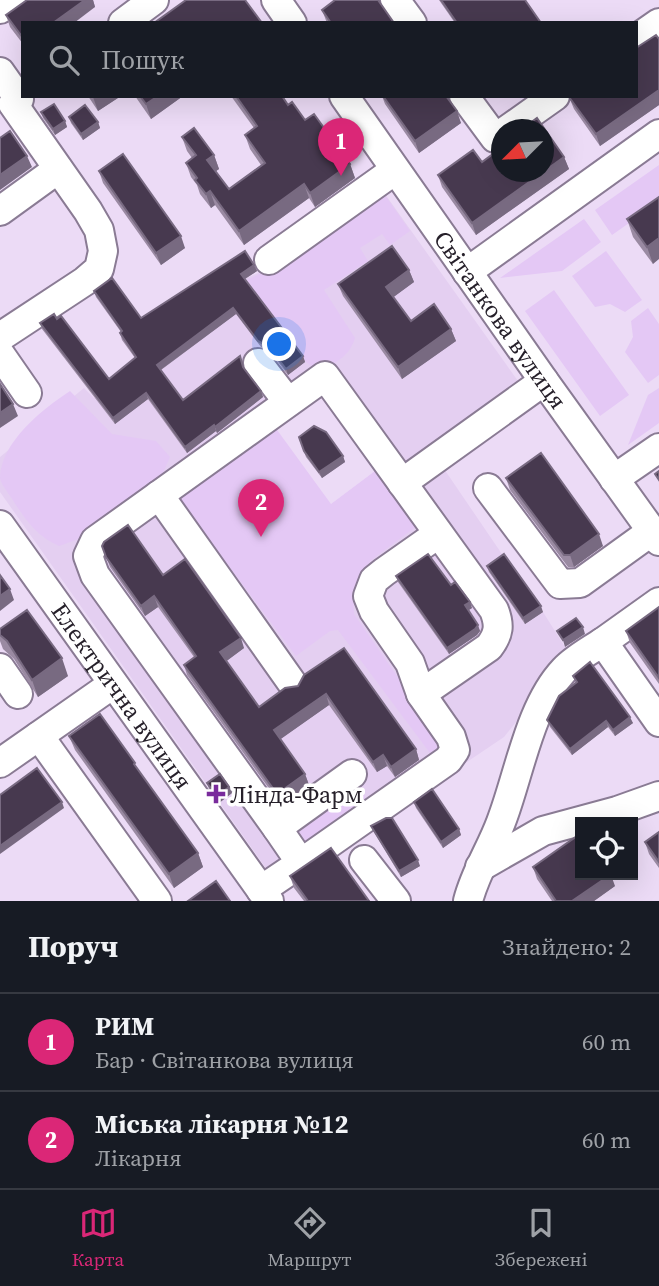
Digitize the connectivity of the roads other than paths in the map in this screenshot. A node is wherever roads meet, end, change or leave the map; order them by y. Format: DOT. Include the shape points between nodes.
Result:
graph roads {
  1 [pos="13,0"];
  2 [pos="154,0"];
  3 [pos="276,0"];
  4 [pos="396,0"];
  5 [pos="656,0"];
  6 [pos="659,6"];
  7 [pos="0,9"];
  8 [pos="126,21"];
  9 [pos="291,21"];
  10 [pos="411,21"];
  11 [pos="659,23"];
  12 [pos="638,38"];
  13 [pos="0,72"];
  14 [pos="465,98"];
  15 [pos="552,98"];
  16 [pos="351,99"];
  17 [pos="14,103"];
  18 [pos="523,119"];
  19 [pos="491,133"];
  20 [pos="659,134"];
  21 [pos="58,169"];
  22 [pos="395,170"];
  23 [pos="0,211"];
  24 [pos="269,260"];
  25 [pos="467,272"];
  26 [pos="0,337"];
  27 [pos="0,354"];
  28 [pos="258,363"];
  29 [pos="544,381"];
  30 [pos="27,393"];
  31 [pos="288,402"];
  32 [pos="659,448"];
  33 [pos="614,480"];
  34 [pos="402,483"];
  35 [pos="488,488"];
  36 [pos="159,495"];
  37 [pos="0,524"];
  38 [pos="438,534"];
  39 [pos="655,536"];
  40 [pos="659,602"];
  41 [pos="603,642"];
  42 [pos="0,668"];
  43 [pos="292,683"];
  44 [pos="113,684"];
  45 [pos="18,694"];
  46 [pos="421,694"];
  47 [pos="659,722"];
  48 [pos="38,736"];
  49 [pos="0,764"];
  50 [pos="352,774"];
  51 [pos="659,796"];
  52 [pos="277,828"];
  53 [pos="364,860"];
  54 [pos="301,863"];
  55 [pos="480,867"];
  56 [pos="265,896"];
  57 [pos="156,901"];
  58 [pos="396,901"];
  59 [pos="468,901"];
  1 -- 7 [label="street"];
  2 -- 8 [label="street"];
  3 -- 9 [label="street"];
  4 -- 10 [label="street"];
  5 -- 6 [label="street"];
  11 -- 12 [label="street"];
  13 -- 17 [label="street"];
  14 -- 19 [label="street"];
  15 -- 18 [label="street"];
  16 -- 22 [label="street, Світанкова вулиця"];
  17 -- 21 [label="street"];
  20 -- 25 [label="street"];
  21 -- 23 [label="street"];
  21 -- 26 [label="street" via="99,230 103,251 99,269"];
  22 -- 24 [label="street"];
  22 -- 25 [label="street, Світанкова вулиця"];
  25 -- 29 [label="street, Світанкова вулиця"];
  27 -- 30 [label="street"];
  28 -- 31 [label="street"];
  29 -- 33 [label="street, Світанкова вулиця"];
  29 -- 34 [label="street"];
  31 -- 34 [label="street" via="325,376"];
  31 -- 36 [label="street"];
  32 -- 33 [label="street"];
  33 -- 39 [label="street, Світанкова вулиця"];
  34 -- 38 [label="street"];
  35 -- 39 [label="street" via="560,584 580,583"];
  36 -- 43 [label="street"];
  36 -- 52 [label="street" via="94,541 88,556 90,566"];
  37 -- 44 [label="street, Електрична вулиця"];
  38 -- 46 [label="street" via="374,580 369,596 374,611 410,663"];
  38 -- 46 [label="street" via="494,610 499,629 489,647"];
  40 -- 41 [label="street"];
  41 -- 47 [label="street"];
  41 -- 55 [label="street" via="565,669 545,696 501,822"];
  42 -- 45 [label="street"];
  44 -- 48 [label="street"];
  44 -- 56 [label="street, Електрична вулиця"];
  46 -- 54 [label="street" via="452,737 452,755"];
  48 -- 49 [label="street"];
  48 -- 57 [label="street"];
  50 -- 52 [label="street"];
  51 -- 55 [label="street" via="543,831"];
  52 -- 54 [label="street"];
  53 -- 58 [label="street"];
  54 -- 56 [label="street"];
  55 -- 59 [label="street"];
}
